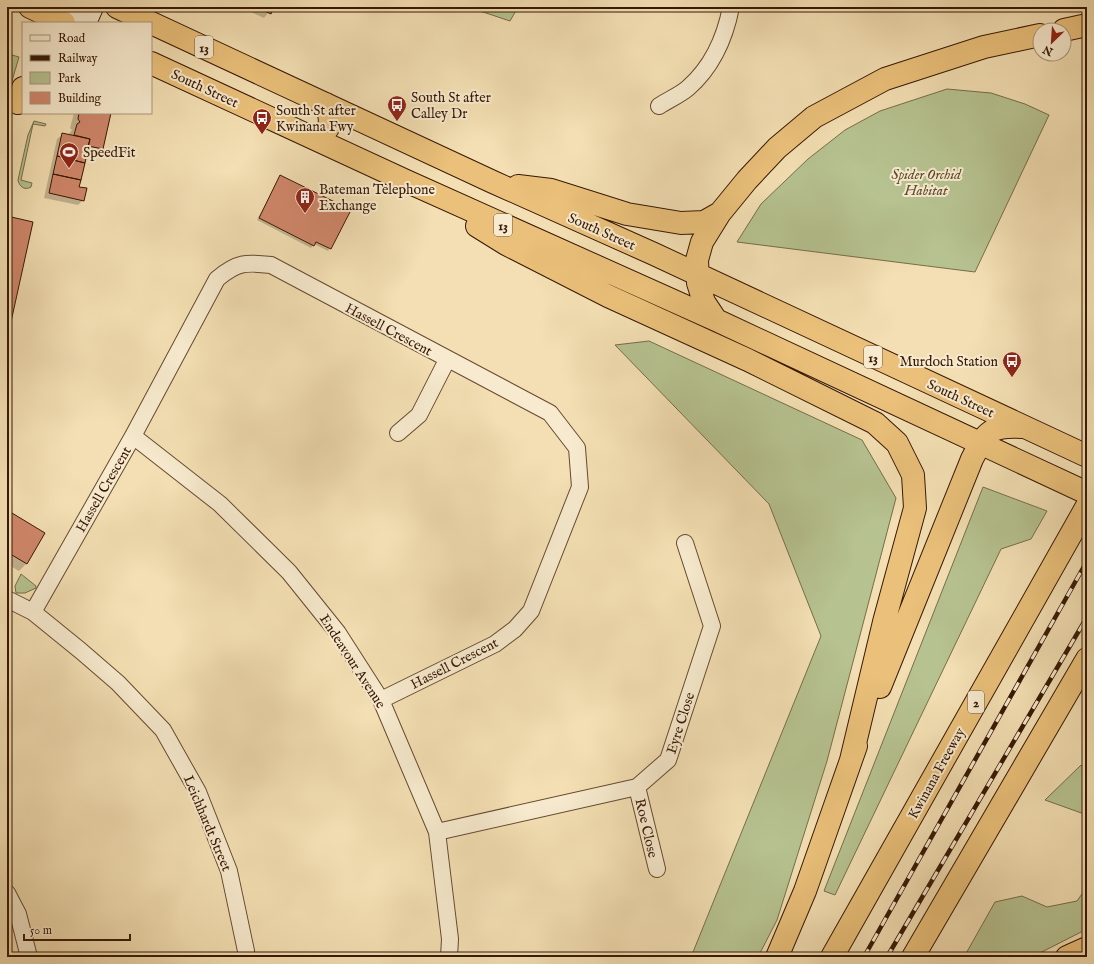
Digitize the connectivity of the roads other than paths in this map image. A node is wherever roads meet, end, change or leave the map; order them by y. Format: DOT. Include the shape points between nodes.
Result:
graph roads {
  1 [pos="21,7"];
  2 [pos="30,7"];
  3 [pos="73,7"];
  4 [pos="92,7"];
  5 [pos="117,7"];
  6 [pos="136,7"];
  7 [pos="731,7"];
  8 [pos="29,22"];
  9 [pos="62,22"];
  10 [pos="65,22"];
  11 [pos="85,22"];
  12 [pos="148,22"];
  13 [pos="152,24"];
  14 [pos="1087,25"];
  15 [pos="159,27"];
  16 [pos="1072,28"];
  17 [pos="1032,37"];
  18 [pos="154,66"];
  19 [pos="326,104"];
  20 [pos="659,106"];
  21 [pos="314,138"];
  22 [pos="406,181"];
  23 [pos="493,182"];
  24 [pos="720,213"];
  25 [pos="697,274"];
  26 [pos="716,320"];
  27 [pos="447,360"];
  28 [pos="1023,427"];
  29 [pos="398,433"];
  30 [pos="133,436"];
  31 [pos="980,443"];
  32 [pos="1087,456"];
  33 [pos="1081,490"];
  34 [pos="1087,506"];
  35 [pos="685,543"];
  36 [pos="7,599"];
  37 [pos="33,612"];
  38 [pos="1087,659"];
  39 [pos="381,700"];
  40 [pos="850,760"];
  41 [pos="637,787"];
  42 [pos="437,832"];
  43 [pos="656,869"];
  44 [pos="7,893"];
  45 [pos="1087,948"];
  46 [pos="28,957"];
  47 [pos="246,957"];
  48 [pos="449,957"];
  49 [pos="777,957"];
  50 [pos="832,957"];
  51 [pos="913,957"];
  52 [pos="1067,957"];
  1 -- 8 [label="highway"];
  2 -- 9 [label="highway"];
  3 -- 10 [label="main road"];
  4 -- 11 [label="main road"];
  5 -- 12 [label="highway, South Street / 13"];
  6 -- 15 [label="highway"];
  7 -- 20 [label="street" via="721,43 705,70 688,88"];
  13 -- 15 [label="highway, South Street / 13"];
  14 -- 16 [label="highway"];
  15 -- 19 [label="highway, South Street / 13"];
  17 -- 24 [label="highway" via="984,47 885,79 814,117 772,153"];
  18 -- 21 [label="highway, South Street / 13"];
  19 -- 21 [label="highway" via="330,124 325,134"];
  19 -- 23 [label="highway, South Street / 13"];
  21 -- 22 [label="highway, South Street / 13"];
  22 -- 26 [label="highway, South Street / 13"];
  22 -- 40 [label="highway" via="506,244 608,296 748,360 876,423 897,443 913,475 915,508"];
  23 -- 24 [label="highway" via="551,190 627,214 681,223 704,222"];
  23 -- 25 [label="highway, South Street / 13"];
  24 -- 25 [label="highway" via="702,242 697,260"];
  25 -- 26 [label="highway" via="704,302"];
  25 -- 28 [label="highway, South Street / 13"];
  26 -- 31 [label="highway, South Street / 13"];
  27 -- 29 [label="street" via="419,415"];
  27 -- 30 [label="street, Hassell Crescent" via="271,265 242,263 217,279"];
  27 -- 39 [label="street, Hassell Crescent" via="550,413 577,448 580,487 531,611 515,629 495,644"];
  28 -- 31 [label="highway" via="996,428"];
  28 -- 32 [label="highway, South Street / 13"];
  30 -- 37 [label="street, Hassell Crescent"];
  30 -- 39 [label="street, Endeavour Avenue" via="220,504 289,572 338,633"];
  31 -- 33 [label="highway, South Street / 13"];
  31 -- 40 [label="highway"];
  34 -- 50 [label="highway, Kwinana Freeway / 2"];
  35 -- 41 [label="street, Eyre Close" via="712,626 668,760"];
  36 -- 37 [label="street, Leichhardt Street"];
  37 -- 47 [label="street, Leichhardt Street" via="118,683 163,730 198,792 229,871"];
  38 -- 51 [label="highway"];
  39 -- 42 [label="street, Endeavour Avenue"];
  40 -- 49 [label="highway" via="805,891"];
  41 -- 42 [label="street, Eyre Close"];
  41 -- 43 [label="street, Roe Close"];
  42 -- 48 [label="street, Endeavour Avenue" via="450,939"];
  44 -- 46 [label="street" via="18,914"];
  45 -- 52 [label="highway"];
}
